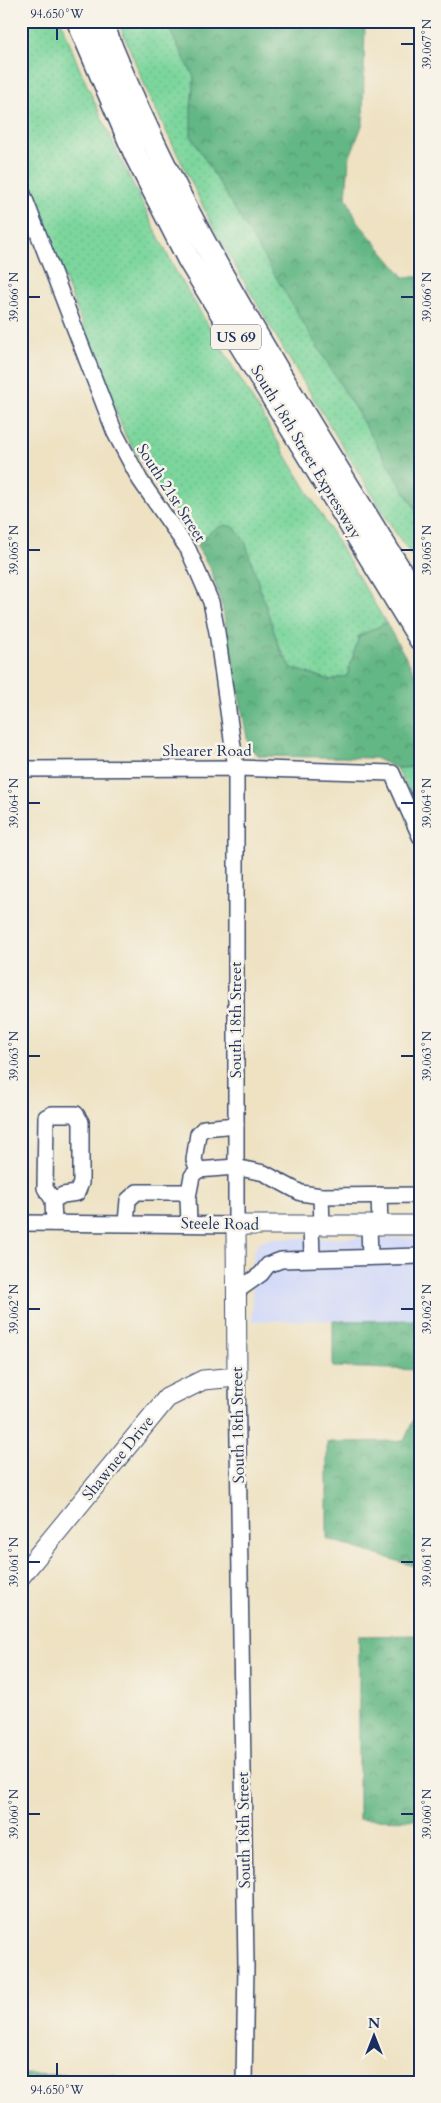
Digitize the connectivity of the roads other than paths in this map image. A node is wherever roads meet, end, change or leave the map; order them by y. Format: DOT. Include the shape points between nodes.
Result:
graph roads {
  1 [pos="78,21"];
  2 [pos="101,21"];
  3 [pos="21,189"];
  4 [pos="420,603"];
  5 [pos="420,639"];
  6 [pos="236,768"];
  7 [pos="21,769"];
  8 [pos="420,836"];
  9 [pos="236,1124"];
  10 [pos="236,1167"];
  11 [pos="198,1170"];
  12 [pos="420,1194"];
  13 [pos="379,1195"];
  14 [pos="321,1196"];
  15 [pos="188,1197"];
  16 [pos="53,1200"];
  17 [pos="21,1223"];
  18 [pos="54,1223"];
  19 [pos="126,1223"];
  20 [pos="189,1223"];
  21 [pos="236,1225"];
  22 [pos="317,1225"];
  23 [pos="374,1225"];
  24 [pos="420,1225"];
  25 [pos="370,1256"];
  26 [pos="420,1256"];
  27 [pos="312,1258"];
  28 [pos="237,1291"];
  29 [pos="237,1377"];
  30 [pos="21,1576"];
  31 [pos="244,2082"];
  1 -- 5 [label="highway, South 18th Street Expressway / US 69" via="136,156 189,260"];
  2 -- 4 [label="highway, South 18th Street Expressway / US 69" via="165,169 220,274"];
  3 -- 6 [label="street, South 21st Street" via="115,433 140,480 188,550 211,602"];
  6 -- 7 [label="street, Shearer Road"];
  6 -- 8 [label="street, Shearer Road" via="392,773"];
  6 -- 9 [label="street, South 18th Street"];
  9 -- 10 [label="street, South 18th Street"];
  9 -- 11 [label="street" via="204,1128 198,1134 194,1160"];
  10 -- 11 [label="street"];
  10 -- 14 [label="street" via="264,1173 301,1192"];
  10 -- 21 [label="street, South 18th Street"];
  11 -- 15 [label="street" via="192,1176"];
  12 -- 13 [label="street"];
  13 -- 14 [label="street"];
  13 -- 23 [label="street"];
  14 -- 22 [label="street"];
  15 -- 19 [label="street" via="182,1192 137,1192 128,1200"];
  15 -- 20 [label="street"];
  16 -- 16 [label="street" via="77,1192 81,1183 81,1122 76,1114 46,1117 45,1188"];
  16 -- 18 [label="street"];
  17 -- 18 [label="street, Steele Road"];
  18 -- 19 [label="street, Steele Road"];
  19 -- 20 [label="street, Steele Road"];
  20 -- 21 [label="street, Steele Road"];
  21 -- 22 [label="main road, Steele Road"];
  21 -- 28 [label="main road, South 18th Street"];
  22 -- 23 [label="main road, Steele Road"];
  22 -- 27 [label="street"];
  23 -- 24 [label="main road, Steele Road"];
  23 -- 25 [label="street"];
  25 -- 26 [label="street"];
  25 -- 27 [label="street"];
  27 -- 28 [label="street" via="281,1260 268,1265"];
  28 -- 29 [label="main road, South 18th Street"];
  29 -- 30 [label="main road, Shawnee Drive" via="203,1380 167,1398"];
  29 -- 31 [label="street, South 18th Street" via="246,1966"];
}
